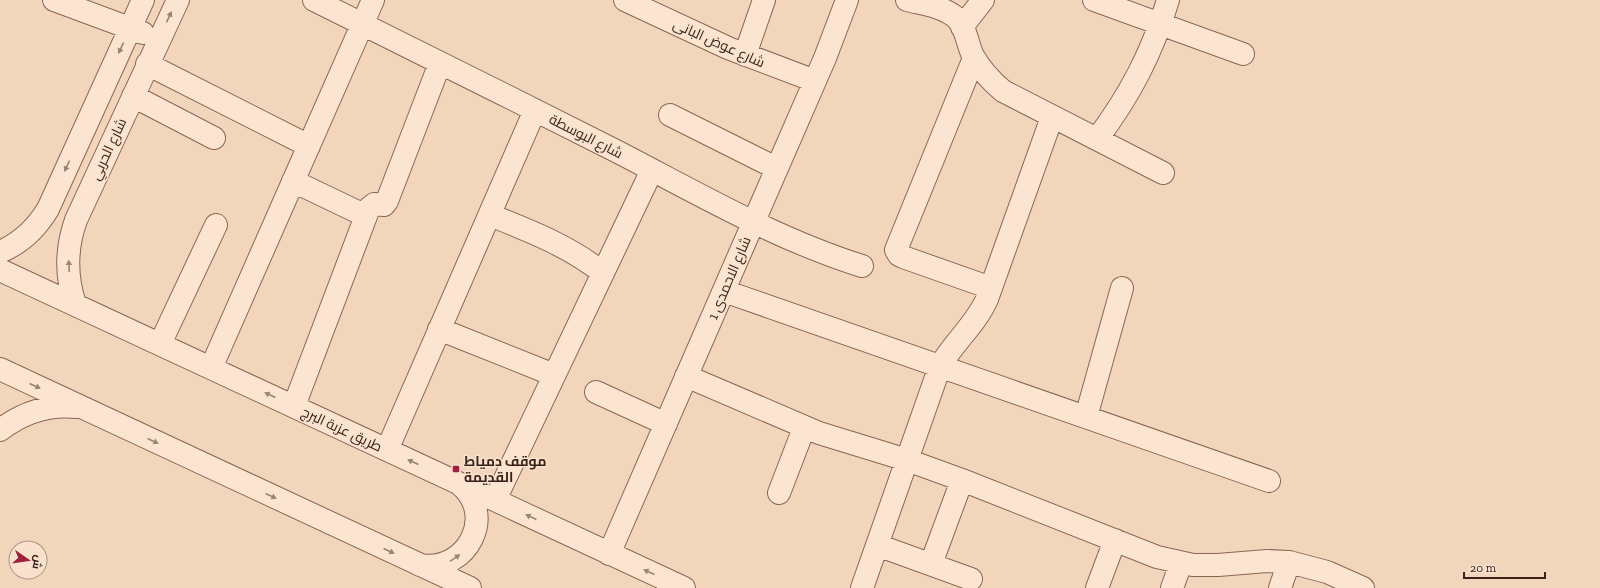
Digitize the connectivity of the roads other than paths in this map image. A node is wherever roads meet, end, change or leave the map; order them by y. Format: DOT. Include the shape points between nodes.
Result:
graph roads {
  1 [pos="54,0"];
  2 [pos="144,0"];
  3 [pos="178,0"];
  4 [pos="314,0"];
  5 [pos="373,0"];
  6 [pos="625,0"];
  7 [pos="764,0"];
  8 [pos="847,0"];
  9 [pos="908,0"];
  10 [pos="983,0"];
  11 [pos="1094,0"];
  12 [pos="1168,0"];
  13 [pos="363,24"];
  14 [pos="1160,24"];
  15 [pos="962,27"];
  16 [pos="130,28"];
  17 [pos="159,39"];
  18 [pos="1244,54"];
  19 [pos="745,55"];
  20 [pos="974,58"];
  21 [pos="440,63"];
  22 [pos="147,64"];
  23 [pos="815,80"];
  24 [pos="133,96"];
  25 [pos="534,110"];
  26 [pos="670,115"];
  27 [pos="1052,117"];
  28 [pos="214,138"];
  29 [pos="1097,139"];
  30 [pos="309,146"];
  31 [pos="776,168"];
  32 [pos="652,170"];
  33 [pos="1163,173"];
  34 [pos="293,181"];
  35 [pos="490,215"];
  36 [pos="366,216"];
  37 [pos="753,222"];
  38 [pos="216,225"];
  39 [pos="0,252"];
  40 [pos="862,266"];
  41 [pos="0,270"];
  42 [pos="603,273"];
  43 [pos="991,288"];
  44 [pos="1122,288"];
  45 [pos="724,291"];
  46 [pos="75,304"];
  47 [pos="439,329"];
  48 [pos="160,344"];
  49 [pos="940,366"];
  50 [pos="211,368"];
  51 [pos="0,369"];
  52 [pos="554,375"];
  53 [pos="686,376"];
  54 [pos="596,392"];
  55 [pos="294,406"];
  56 [pos="82,407"];
  57 [pos="1086,417"];
  58 [pos="666,424"];
  59 [pos="804,428"];
  60 [pos="0,430"];
  61 [pos="387,450"];
  62 [pos="907,460"];
  63 [pos="962,480"];
  64 [pos="454,481"];
  65 [pos="1269,481"];
  66 [pos="779,493"];
  67 [pos="495,500"];
  68 [pos="1115,540"];
  69 [pos="877,545"];
  70 [pos="609,554"];
  71 [pos="1289,562"];
  72 [pos="1181,563"];
  73 [pos="931,564"];
  74 [pos="418,565"];
  75 [pos="971,579"];
  76 [pos="470,588"];
  77 [pos="684,588"];
  78 [pos="862,588"];
  79 [pos="1097,588"];
  80 [pos="1172,588"];
  81 [pos="1280,588"];
  82 [pos="1363,588"];
  1 -- 16 [label="street"];
  2 -- 16 [label="street"];
  17 -- 3 [label="street, شارع الحربي, one-way"];
  4 -- 13 [label="street, شارع البوسطة"];
  5 -- 13 [label="street"];
  6 -- 19 [label="street, شارع عوض البانى"];
  7 -- 19 [label="street"];
  8 -- 23 [label="street, شارع الاحمدى 1"];
  9 -- 15 [label="street" via="950,13"];
  10 -- 15 [label="street"];
  11 -- 14 [label="street"];
  12 -- 14 [label="street"];
  13 -- 21 [label="street, شارع البوسطة"];
  13 -- 30 [label="street"];
  14 -- 18 [label="street"];
  14 -- 29 [label="street" via="1140,73"];
  15 -- 20 [label="street"];
  16 -- 17 [label="street"];
  16 -- 39 [label="street, one-way" via="48,209 30,233"];
  17 -- 22 [label="street, شارع الحربي"];
  19 -- 23 [label="street, شارع عوض البانى"];
  20 -- 27 [label="street" via="984,73 1003,91"];
  20 -- 43 [label="street" via="896,250 903,257"];
  21 -- 25 [label="street, شارع البوسطة"];
  21 -- 36 [label="street" via="387,201 384,205 372,205"];
  22 -- 24 [label="street, شارع الحربي"];
  22 -- 30 [label="street"];
  23 -- 31 [label="street, شارع الاحمدى 1"];
  24 -- 28 [label="street"];
  46 -- 24 [label="street, شارع الحربي, one-way" via="68,267 72,230"];
  25 -- 32 [label="street, شارع البوسطة"];
  25 -- 35 [label="street"];
  26 -- 31 [label="street"];
  27 -- 29 [label="street"];
  27 -- 43 [label="street"];
  29 -- 33 [label="street"];
  30 -- 34 [label="street"];
  31 -- 37 [label="street, شارع الاحمدى 1"];
  32 -- 37 [label="street, شارع البوسطة"];
  32 -- 42 [label="street"];
  34 -- 36 [label="street"];
  34 -- 50 [label="street"];
  35 -- 42 [label="street" via="550,239"];
  35 -- 47 [label="street"];
  36 -- 55 [label="street"];
  37 -- 40 [label="street, شارع البوسطة" via="807,246"];
  37 -- 45 [label="street, شارع الاحمدى 1"];
  38 -- 48 [label="street"];
  41 -- 46 [label="street, طريق عزبة البرج"];
  42 -- 52 [label="street"];
  43 -- 49 [label="street" via="977,318"];
  44 -- 57 [label="street"];
  45 -- 49 [label="street"];
  45 -- 53 [label="street, شارع الاحمدى 1"];
  46 -- 48 [label="street, طريق عزبة البرج"];
  47 -- 52 [label="street"];
  47 -- 61 [label="street"];
  48 -- 50 [label="street, طريق عزبة البرج"];
  49 -- 57 [label="street"];
  49 -- 62 [label="street"];
  55 -- 50 [label="street, طريق عزبة البرج, one-way"];
  51 -- 56 [label="street, one-way"];
  52 -- 67 [label="street"];
  53 -- 58 [label="street, شارع الاحمدى 1"];
  53 -- 59 [label="street"];
  54 -- 58 [label="street"];
  55 -- 61 [label="street, طريق عزبة البرج"];
  56 -- 60 [label="street" via="59,406 37,411"];
  56 -- 74 [label="street, one-way"];
  57 -- 65 [label="street"];
  58 -- 70 [label="street, شارع الاحمدى 1"];
  59 -- 62 [label="street" via="848,444"];
  59 -- 66 [label="street"];
  64 -- 61 [label="street, طريق عزبة البرج, one-way"];
  62 -- 63 [label="street"];
  62 -- 69 [label="street"];
  63 -- 68 [label="street"];
  63 -- 73 [label="street"];
  64 -- 67 [label="street, طريق عزبة البرج"];
  74 -- 64 [label="street, one-way" via="433,566 447,563 465,550 472,538 476,524 473,503 465,490"];
  70 -- 67 [label="street, طريق عزبة البرج, one-way"];
  68 -- 72 [label="street" via="1157,557"];
  68 -- 79 [label="street"];
  69 -- 73 [label="street"];
  69 -- 78 [label="street"];
  77 -- 70 [label="street, طريق عزبة البرج, one-way"];
  71 -- 72 [label="street" via="1267,561 1206,566"];
  71 -- 81 [label="street"];
  71 -- 82 [label="street" via="1328,572"];
  72 -- 80 [label="street"];
  73 -- 75 [label="street"];
  74 -- 76 [label="street"];
}
